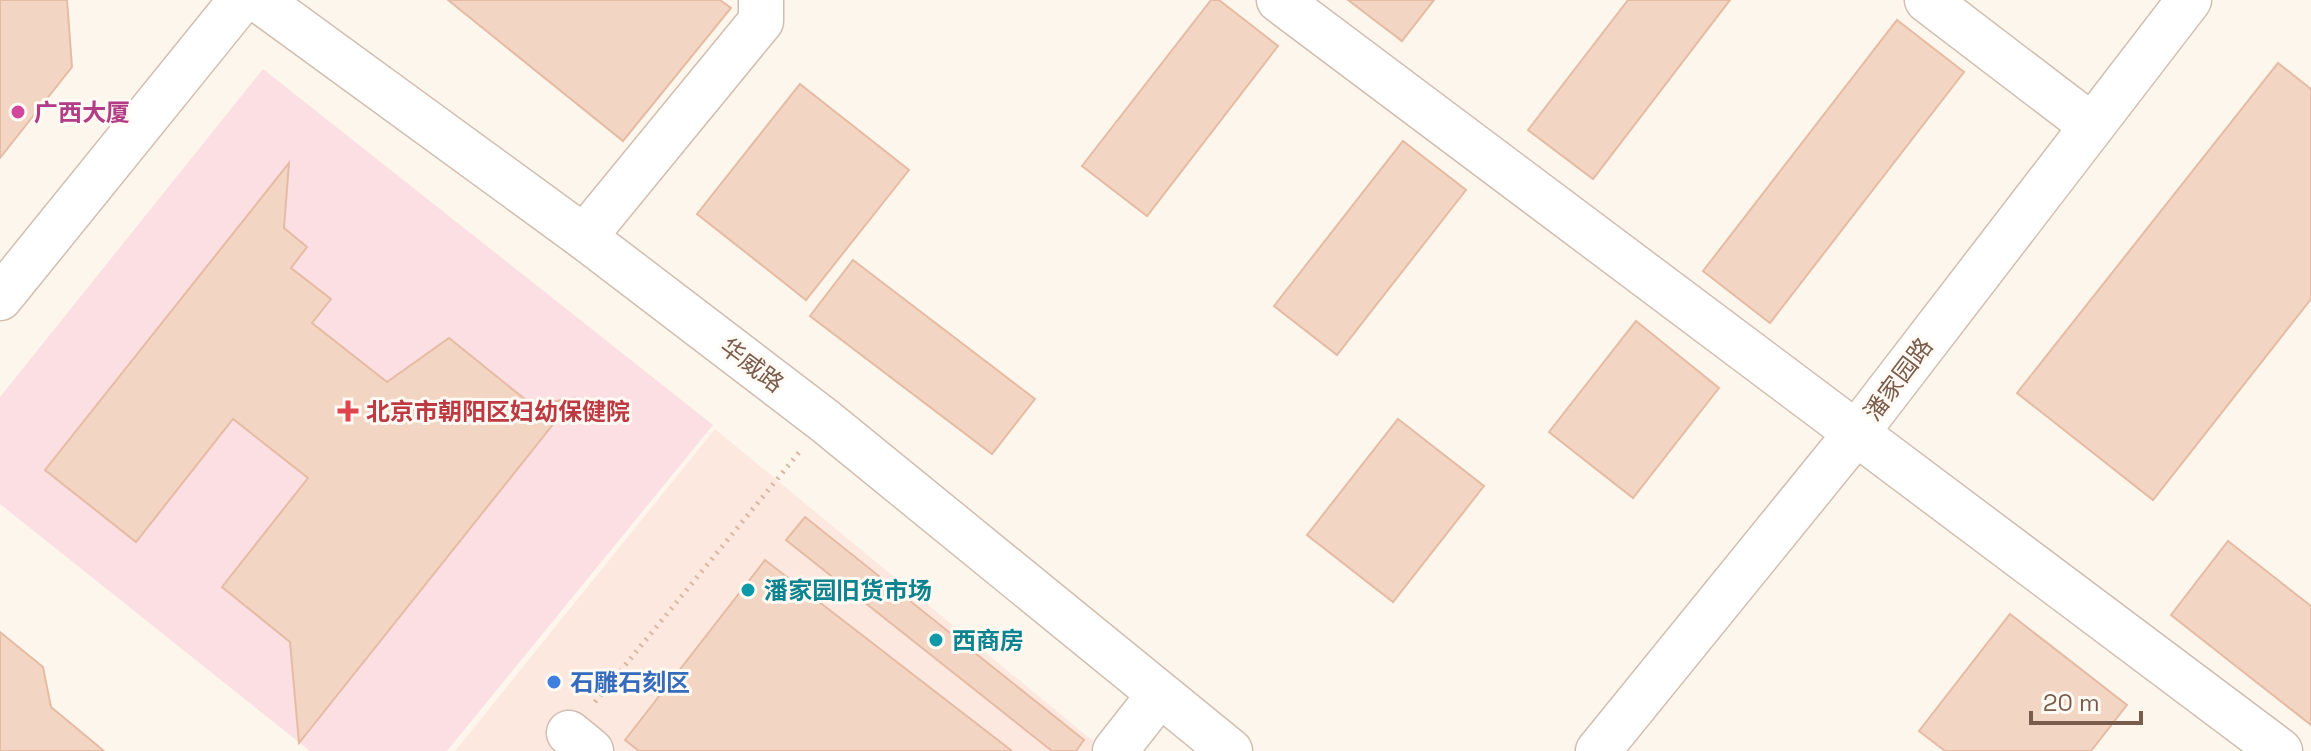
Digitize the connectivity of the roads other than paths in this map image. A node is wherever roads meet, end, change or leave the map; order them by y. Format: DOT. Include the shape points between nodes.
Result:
graph roads {
  1 [pos="241,0"];
  2 [pos="259,0"];
  3 [pos="761,0"];
  4 [pos="1279,0"];
  5 [pos="1927,0"];
  6 [pos="2189,0"];
  7 [pos="2092,126"];
  8 [pos="584,237"];
  9 [pos="0,298"];
  10 [pos="1857,432"];
  11 [pos="1159,695"];
  12 [pos="1115,751"];
  13 [pos="1230,751"];
  14 [pos="1598,751"];
  15 [pos="2280,751"];
  1 -- 9 [label="street"];
  2 -- 8 [label="street, 华威路"];
  3 -- 8 [label="street" via="761,21"];
  4 -- 10 [label="street"];
  5 -- 7 [label="street"];
  6 -- 7 [label="street, 潘家园路"];
  7 -- 10 [label="street, 潘家园路"];
  8 -- 11 [label="street, 华威路" via="825,421"];
  10 -- 14 [label="street, 潘家园路"];
  10 -- 15 [label="street"];
  11 -- 12 [label="street"];
  11 -- 13 [label="street, 华威路"];
}
